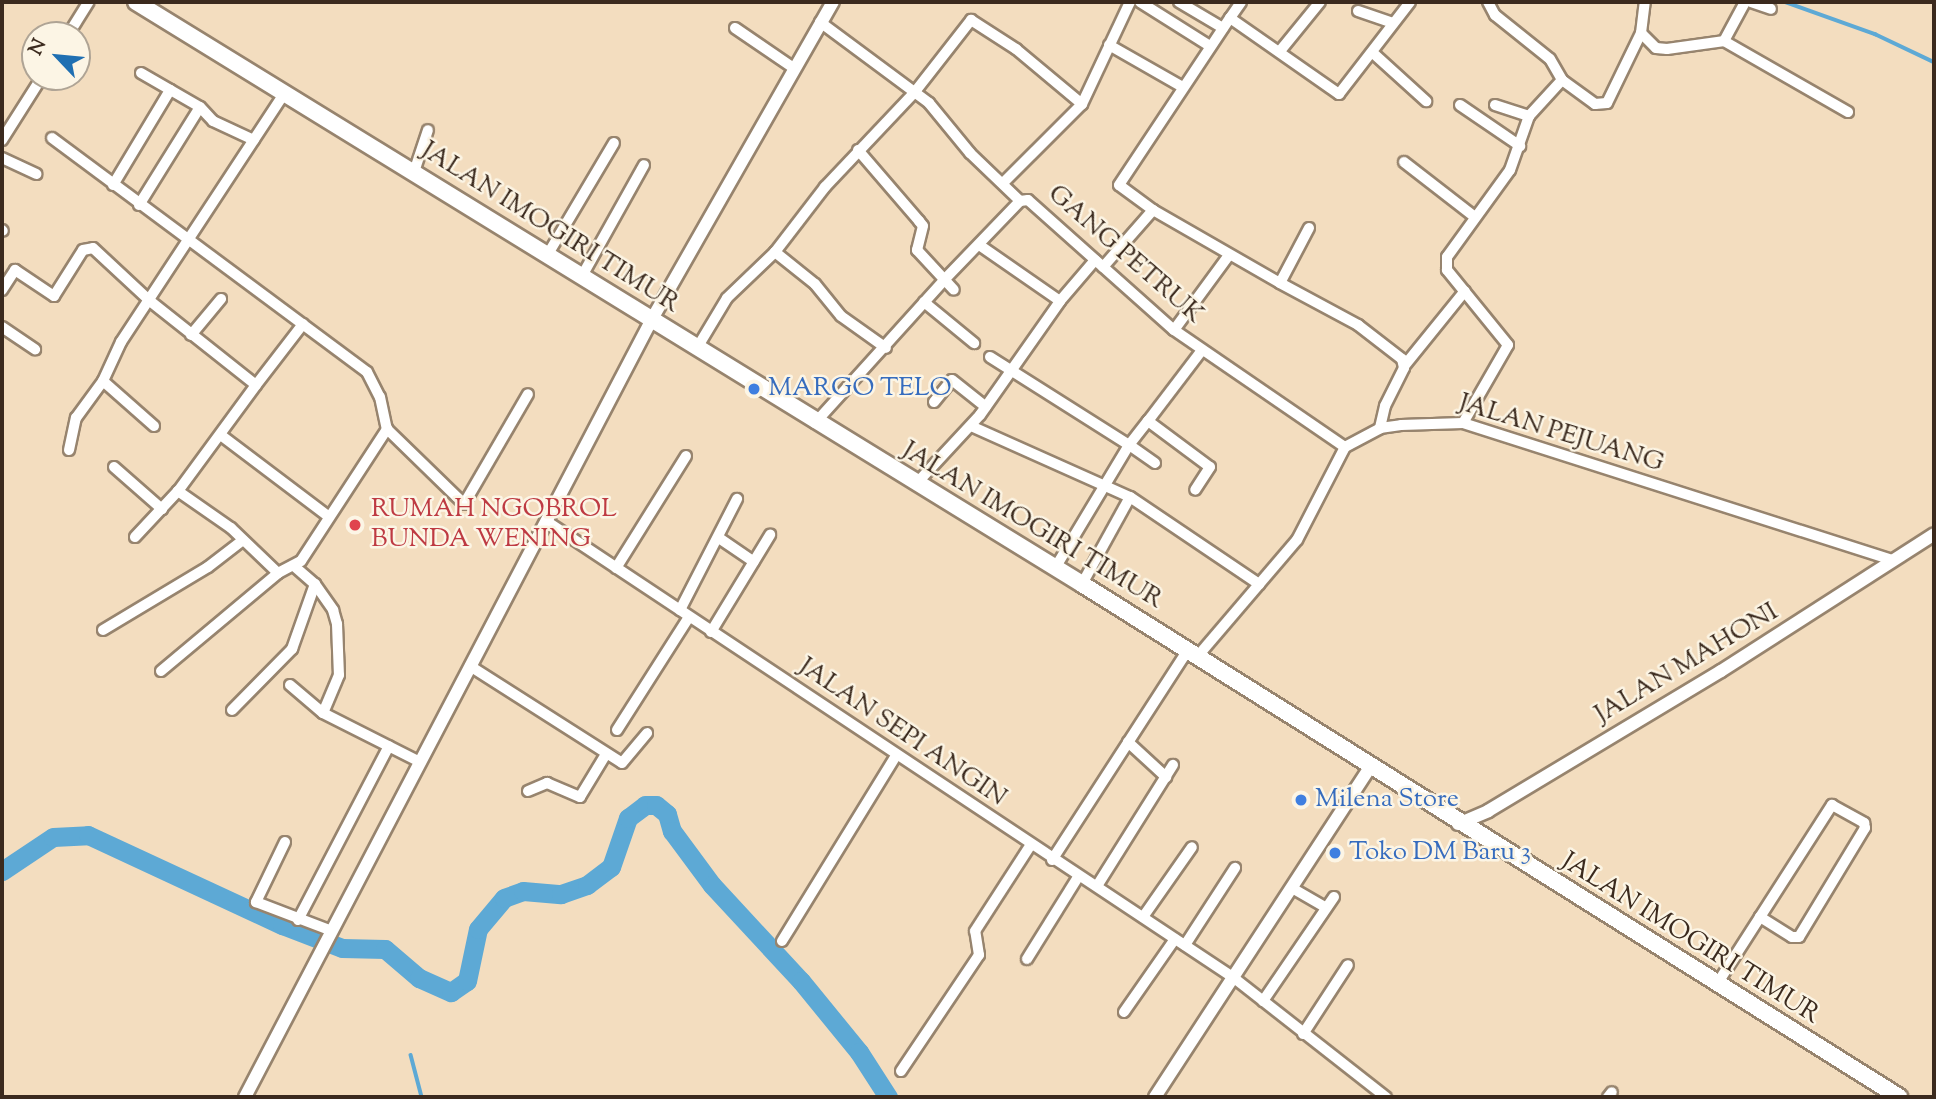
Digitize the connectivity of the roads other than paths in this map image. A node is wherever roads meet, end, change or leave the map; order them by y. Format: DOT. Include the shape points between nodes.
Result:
graph roads {
  1 [pos="89,2"];
  2 [pos="136,2"];
  3 [pos="832,2"];
  4 [pos="1130,2"];
  5 [pos="1140,2"];
  6 [pos="1179,2"];
  7 [pos="1241,2"];
  8 [pos="1321,2"];
  9 [pos="1408,2"];
  10 [pos="1488,2"];
  11 [pos="1645,2"];
  12 [pos="1745,2"];
  13 [pos="1751,2"];
  14 [pos="1771,9"];
  15 [pos="1358,11"];
  16 [pos="77,21"];
  17 [pos="820,22"];
  18 [pos="1226,23"];
  19 [pos="1393,23"];
  20 [pos="736,28"];
  21 [pos="1641,33"];
  22 [pos="1724,41"];
  23 [pos="1109,45"];
  24 [pos="1210,46"];
  25 [pos="1280,51"];
  26 [pos="1373,53"];
  27 [pos="792,67"];
  28 [pos="141,73"];
  29 [pos="1562,80"];
  30 [pos="1181,86"];
  31 [pos="170,90"];
  32 [pos="33,91"];
  33 [pos="914,93"];
  34 [pos="284,94"];
  35 [pos="1426,101"];
  36 [pos="1082,104"];
  37 [pos="1461,105"];
  38 [pos="1495,105"];
  39 [pos="200,107"];
  40 [pos="1848,112"];
  41 [pos="1529,116"];
  42 [pos="428,130"];
  43 [pos="52,138"];
  44 [pos="254,139"];
  45 [pos="2,140"];
  46 [pos="614,144"];
  47 [pos="1520,146"];
  48 [pos="858,150"];
  49 [pos="2,158"];
  50 [pos="1404,162"];
  51 [pos="644,165"];
  52 [pos="414,172"];
  53 [pos="36,174"];
  54 [pos="1004,182"];
  55 [pos="113,185"];
  56 [pos="1020,201"];
  57 [pos="139,205"];
  58 [pos="1153,210"];
  59 [pos="1475,218"];
  60 [pos="1309,228"];
  61 [pos="190,242"];
  62 [pos="979,245"];
  63 [pos="775,252"];
  64 [pos="548,254"];
  65 [pos="1229,255"];
  66 [pos="1099,263"];
  67 [pos="582,276"];
  68 [pos="944,280"];
  69 [pos="1280,283"];
  70 [pos="2,290"];
  71 [pos="954,290"];
  72 [pos="1465,291"];
  73 [pos="221,299"];
  74 [pos="1060,300"];
  75 [pos="150,301"];
  76 [pos="924,302"];
  77 [pos="652,319"];
  78 [pos="303,324"];
  79 [pos="2,327"];
  80 [pos="1174,330"];
  81 [pos="191,335"];
  82 [pos="974,343"];
  83 [pos="697,348"];
  84 [pos="886,348"];
  85 [pos="35,349"];
  86 [pos="1202,350"];
  87 [pos="990,357"];
  88 [pos="1405,365"];
  89 [pos="1012,371"];
  90 [pos="103,381"];
  91 [pos="256,385"];
  92 [pos="528,394"];
  93 [pos="934,402"];
  94 [pos="986,407"];
  95 [pos="1148,421"];
  96 [pos="815,423"];
  97 [pos="1463,423"];
  98 [pos="154,426"];
  99 [pos="971,426"];
  100 [pos="1380,428"];
  101 [pos="387,429"];
  102 [pos="222,436"];
  103 [pos="1129,445"];
  104 [pos="1345,447"];
  105 [pos="69,450"];
  106 [pos="686,456"];
  107 [pos="1155,463"];
  108 [pos="114,467"];
  109 [pos="916,484"];
  110 [pos="1104,484"];
  111 [pos="1195,490"];
  112 [pos="178,491"];
  113 [pos="1130,497"];
  114 [pos="737,499"];
  115 [pos="162,509"];
  116 [pos="329,517"];
  117 [pos="546,521"];
  118 [pos="1934,534"];
  119 [pos="770,535"];
  120 [pos="135,537"];
  121 [pos="719,538"];
  122 [pos="243,540"];
  123 [pos="1891,560"];
  124 [pos="754,562"];
  125 [pos="294,566"];
  126 [pos="617,568"];
  127 [pos="1055,568"];
  128 [pos="278,573"];
  129 [pos="315,584"];
  130 [pos="1082,584"];
  131 [pos="1259,584"];
  132 [pos="684,614"];
  133 [pos="103,630"];
  134 [pos="711,632"];
  135 [pos="1192,654"];
  136 [pos="470,666"];
  137 [pos="161,671"];
  138 [pos="290,685"];
  139 [pos="232,709"];
  140 [pos="323,713"];
  141 [pos="617,730"];
  142 [pos="647,733"];
  143 [pos="1128,742"];
  144 [pos="389,746"];
  145 [pos="606,754"];
  146 [pos="897,757"];
  147 [pos="420,762"];
  148 [pos="1173,765"];
  149 [pos="1370,767"];
  150 [pos="1166,777"];
  151 [pos="528,791"];
  152 [pos="1458,824"];
  153 [pos="285,842"];
  154 [pos="1030,846"];
  155 [pos="1192,847"];
  156 [pos="1052,860"];
  157 [pos="1235,868"];
  158 [pos="1078,877"];
  159 [pos="1097,886"];
  160 [pos="1293,888"];
  161 [pos="1334,897"];
  162 [pos="1326,908"];
  163 [pos="1143,917"];
  164 [pos="1760,917"];
  165 [pos="300,921"];
  166 [pos="330,931"];
  167 [pos="1175,939"];
  168 [pos="782,941"];
  169 [pos="1185,946"];
  170 [pos="1027,959"];
  171 [pos="1348,965"];
  172 [pos="1234,978"];
  173 [pos="1717,984"];
  174 [pos="1263,1001"];
  175 [pos="1124,1012"];
  176 [pos="1303,1034"];
  177 [pos="901,1072"];
  178 [pos="245,1097"];
  179 [pos="1155,1097"];
  180 [pos="1386,1097"];
  181 [pos="1899,1097"];
  1 -- 16 [label="street"];
  2 -- 34 [label="main road, JALAN IMOGIRI TIMUR"];
  3 -- 17 [label="street"];
  4 -- 23 [label="street"];
  5 -- 24 [label="street"];
  6 -- 18 [label="street"];
  7 -- 18 [label="street, GANG PETRUK"];
  8 -- 25 [label="street"];
  9 -- 19 [label="street"];
  10 -- 29 [label="street" via="1495,15 1550,59"];
  11 -- 21 [label="street"];
  12 -- 22 [label="street"];
  13 -- 14 [label="street"];
  15 -- 19 [label="street"];
  17 -- 27 [label="street"];
  17 -- 33 [label="street"];
  18 -- 24 [label="street, GANG PETRUK"];
  18 -- 25 [label="street"];
  19 -- 26 [label="street"];
  20 -- 27 [label="street"];
  21 -- 22 [label="street" via="1656,48"];
  21 -- 29 [label="street" via="1604,105 1589,101"];
  22 -- 40 [label="street"];
  23 -- 30 [label="street"];
  23 -- 36 [label="street"];
  24 -- 30 [label="street, GANG PETRUK"];
  25 -- 26 [label="street" via="1339,94"];
  26 -- 35 [label="street"];
  27 -- 77 [label="street"];
  28 -- 31 [label="street"];
  29 -- 41 [label="street"];
  30 -- 58 [label="street, GANG PETRUK" via="1119,185"];
  31 -- 39 [label="street"];
  31 -- 55 [label="street"];
  32 -- 45 [label="street"];
  33 -- 36 [label="street" via="952,40 974,19"];
  33 -- 48 [label="street"];
  33 -- 54 [label="street"];
  34 -- 44 [label="street"];
  34 -- 52 [label="main road, JALAN IMOGIRI TIMUR"];
  36 -- 54 [label="street"];
  37 -- 47 [label="street"];
  38 -- 41 [label="street"];
  39 -- 44 [label="street" via="213,121"];
  39 -- 57 [label="street"];
  41 -- 47 [label="street"];
  42 -- 52 [label="street"];
  43 -- 55 [label="street"];
  44 -- 61 [label="street"];
  46 -- 64 [label="street"];
  47 -- 59 [label="street" via="1510,170"];
  48 -- 63 [label="street"];
  48 -- 68 [label="street" via="923,226 917,250"];
  49 -- 53 [label="street"];
  50 -- 59 [label="street"];
  51 -- 67 [label="street"];
  52 -- 64 [label="main road, JALAN IMOGIRI TIMUR"];
  54 -- 56 [label="street"];
  55 -- 57 [label="street"];
  56 -- 62 [label="street, GANG PETRUK"];
  56 -- 66 [label="street, GANG PETRUK" via="1031,201"];
  57 -- 61 [label="street"];
  58 -- 65 [label="street, GANG PETRUK"];
  58 -- 66 [label="street"];
  59 -- 72 [label="street" via="1445,263"];
  60 -- 69 [label="street"];
  61 -- 75 [label="street"];
  61 -- 78 [label="street"];
  62 -- 68 [label="street, GANG PETRUK"];
  62 -- 74 [label="street"];
  63 -- 83 [label="street" via="727,298"];
  63 -- 84 [label="street" via="815,284 841,316"];
  64 -- 67 [label="main road, JALAN IMOGIRI TIMUR"];
  65 -- 69 [label="street, GANG PETRUK"];
  65 -- 80 [label="street"];
  66 -- 74 [label="street"];
  66 -- 80 [label="street, GANG PETRUK"];
  67 -- 77 [label="main road, JALAN IMOGIRI TIMUR"];
  68 -- 71 [label="street"];
  68 -- 76 [label="street, GANG PETRUK"];
  69 -- 88 [label="street, GANG PETRUK" via="1378,337"];
  70 -- 75 [label="street" via="15,270 54,296 83,250 89,248 100,251"];
  72 -- 88 [label="street"];
  72 -- 97 [label="street" via="1508,345"];
  73 -- 81 [label="street"];
  74 -- 89 [label="street"];
  75 -- 81 [label="street"];
  75 -- 90 [label="street" via="115,353"];
  76 -- 82 [label="street"];
  76 -- 84 [label="street, GANG PETRUK"];
  77 -- 83 [label="main road, JALAN IMOGIRI TIMUR"];
  77 -- 117 [label="street"];
  78 -- 91 [label="street"];
  78 -- 101 [label="street" via="367,372 380,397"];
  79 -- 85 [label="street"];
  80 -- 86 [label="street, GANG PETRUK"];
  81 -- 91 [label="street"];
  83 -- 96 [label="main road, JALAN IMOGIRI TIMUR"];
  84 -- 96 [label="street, GANG PETRUK"];
  86 -- 95 [label="street"];
  86 -- 104 [label="street, GANG PETRUK"];
  87 -- 89 [label="street"];
  88 -- 100 [label="street"];
  89 -- 94 [label="street"];
  89 -- 103 [label="street"];
  90 -- 98 [label="street"];
  90 -- 105 [label="street" via="76,418"];
  91 -- 102 [label="street"];
  92 -- 101 [label="street" via="466,504"];
  93 -- 94 [label="street" via="950,380"];
  94 -- 99 [label="street"];
  95 -- 103 [label="street"];
  95 -- 111 [label="street" via="1210,467"];
  96 -- 109 [label="main road, JALAN IMOGIRI TIMUR"];
  97 -- 100 [label="street, JALAN PEJUANG" via="1432,421"];
  97 -- 123 [label="street, JALAN PEJUANG"];
  99 -- 109 [label="street"];
  99 -- 110 [label="street"];
  100 -- 104 [label="street, JALAN PEJUANG"];
  101 -- 116 [label="street"];
  102 -- 112 [label="street"];
  102 -- 116 [label="street"];
  103 -- 107 [label="street"];
  103 -- 110 [label="street"];
  104 -- 131 [label="street" via="1297,540"];
  106 -- 126 [label="street"];
  108 -- 115 [label="street"];
  109 -- 127 [label="main road, JALAN IMOGIRI TIMUR"];
  110 -- 113 [label="street"];
  110 -- 127 [label="street"];
  112 -- 115 [label="street"];
  112 -- 122 [label="street"];
  113 -- 130 [label="street"];
  113 -- 131 [label="street"];
  114 -- 121 [label="street"];
  115 -- 120 [label="street"];
  116 -- 125 [label="street"];
  117 -- 126 [label="street, JALAN SEPI ANGIN"];
  117 -- 136 [label="street"];
  118 -- 123 [label="street, JALAN MAHONI"];
  119 -- 124 [label="street"];
  121 -- 124 [label="street"];
  121 -- 132 [label="street"];
  122 -- 128 [label="street"];
  122 -- 133 [label="street" via="208,567"];
  123 -- 152 [label="street, JALAN MAHONI" via="1721,671 1488,811"];
  124 -- 134 [label="street"];
  125 -- 128 [label="street"];
  125 -- 129 [label="street"];
  126 -- 132 [label="street, JALAN SEPI ANGIN"];
  127 -- 130 [label="main road, JALAN IMOGIRI TIMUR"];
  128 -- 137 [label="street"];
  129 -- 139 [label="street" via="292,649"];
  129 -- 140 [label="street" via="337,624 338,675"];
  130 -- 135 [label="main road, JALAN IMOGIRI TIMUR"];
  131 -- 135 [label="street"];
  132 -- 134 [label="street, JALAN SEPI ANGIN"];
  132 -- 141 [label="street"];
  134 -- 146 [label="street, JALAN SEPI ANGIN"];
  135 -- 143 [label="street"];
  135 -- 149 [label="main road, JALAN IMOGIRI TIMUR"];
  136 -- 145 [label="street"];
  136 -- 147 [label="street"];
  138 -- 140 [label="street"];
  140 -- 144 [label="street"];
  142 -- 145 [label="street" via="625,762"];
  143 -- 150 [label="street"];
  143 -- 156 [label="street"];
  144 -- 147 [label="street"];
  144 -- 165 [label="street"];
  145 -- 151 [label="street" via="580,797 547,783"];
  146 -- 154 [label="street, JALAN SEPI ANGIN"];
  146 -- 168 [label="street"];
  147 -- 166 [label="street"];
  148 -- 150 [label="street"];
  149 -- 152 [label="main road, JALAN IMOGIRI TIMUR"];
  149 -- 160 [label="street"];
  150 -- 159 [label="street"];
  152 -- 173 [label="main road, JALAN IMOGIRI TIMUR"];
  153 -- 165 [label="street" via="256,902"];
  154 -- 156 [label="street, JALAN SEPI ANGIN"];
  154 -- 177 [label="street" via="975,931 979,955"];
  155 -- 163 [label="street"];
  156 -- 158 [label="street, JALAN SEPI ANGIN"];
  157 -- 169 [label="street"];
  158 -- 159 [label="street, JALAN SEPI ANGIN"];
  158 -- 170 [label="street"];
  159 -- 163 [label="street, JALAN SEPI ANGIN"];
  160 -- 162 [label="street"];
  160 -- 172 [label="street"];
  161 -- 162 [label="street"];
  162 -- 174 [label="street"];
  163 -- 167 [label="street, JALAN SEPI ANGIN"];
  164 -- 164 [label="street" via="1832,805 1864,823 1799,936 1792,937"];
  164 -- 173 [label="street"];
  165 -- 166 [label="street"];
  166 -- 178 [label="street"];
  167 -- 169 [label="street, JALAN SEPI ANGIN"];
  167 -- 175 [label="street"];
  169 -- 172 [label="street, JALAN SEPI ANGIN"];
  171 -- 176 [label="street"];
  172 -- 174 [label="street, JALAN SEPI ANGIN"];
  172 -- 179 [label="street"];
  173 -- 181 [label="main road, JALAN IMOGIRI TIMUR"];
  174 -- 176 [label="street, JALAN SEPI ANGIN"];
  176 -- 180 [label="street, JALAN SEPI ANGIN"];
}
